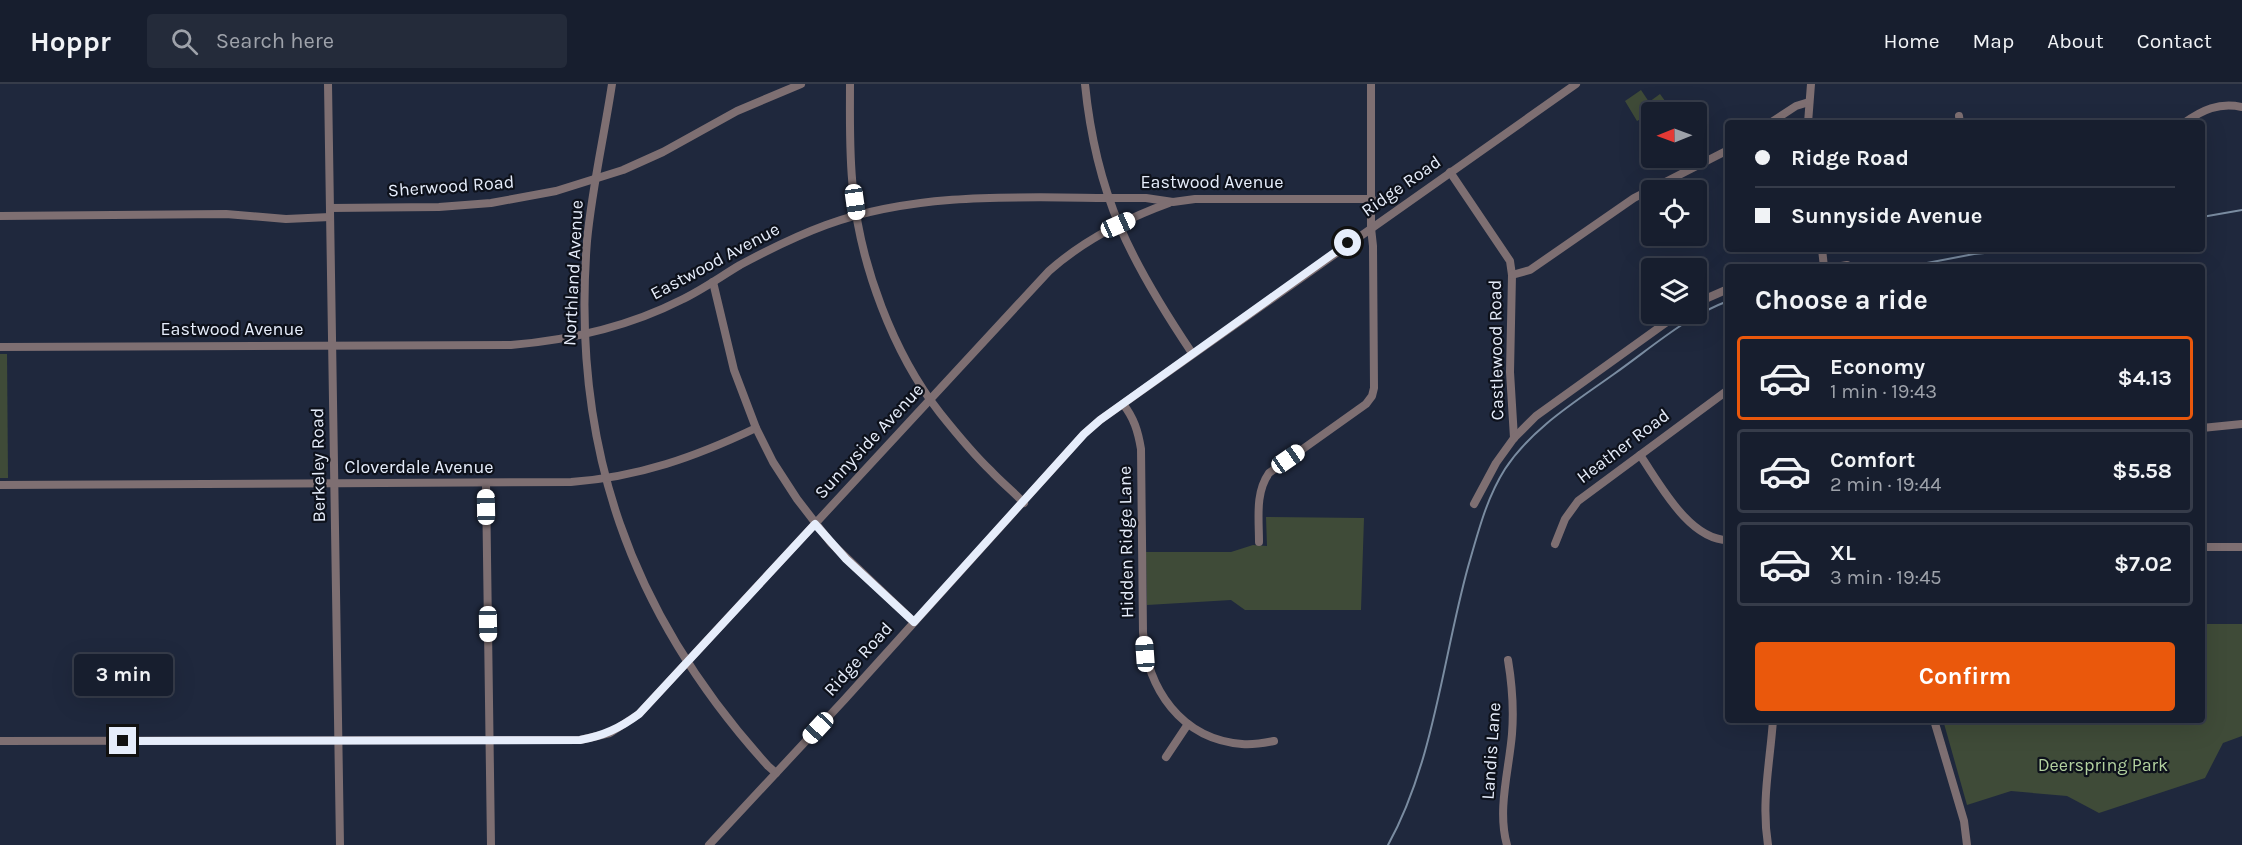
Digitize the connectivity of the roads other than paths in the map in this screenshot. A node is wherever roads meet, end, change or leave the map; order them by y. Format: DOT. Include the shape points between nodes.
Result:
graph roads {
  1 [pos="328,84"];
  2 [pos="612,84"];
  3 [pos="801,84"];
  4 [pos="850,84"];
  5 [pos="1085,84"];
  6 [pos="1371,84"];
  7 [pos="1576,84"];
  8 [pos="1811,84"];
  9 [pos="1809,102"];
  10 [pos="2242,107"];
  11 [pos="1775,120"];
  12 [pos="1808,120"];
  13 [pos="2189,120"];
  14 [pos="1725,152"];
  15 [pos="1450,172"];
  16 [pos="594,180"];
  17 [pos="1107,199"];
  18 [pos="1372,199"];
  19 [pos="1173,202"];
  20 [pos="330,212"];
  21 [pos="856,215"];
  22 [pos="0,216"];
  23 [pos="1118,225"];
  24 [pos="1371,228"];
  25 [pos="1512,275"];
  26 [pos="713,282"];
  27 [pos="1725,290"];
  28 [pos="1707,298"];
  29 [pos="1664,324"];
  30 [pos="585,334"];
  31 [pos="332,345"];
  32 [pos="0,347"];
  33 [pos="1192,353"];
  34 [pos="1725,392"];
  35 [pos="930,399"];
  36 [pos="1123,404"];
  37 [pos="2242,424"];
  38 [pos="756,428"];
  39 [pos="2205,428"];
  40 [pos="1514,438"];
  41 [pos="1640,455"];
  42 [pos="606,478"];
  43 [pos="334,483"];
  44 [pos="486,484"];
  45 [pos="0,485"];
  46 [pos="1024,503"];
  47 [pos="1474,504"];
  48 [pos="815,524"];
  49 [pos="1725,539"];
  50 [pos="1259,542"];
  51 [pos="1555,544"];
  52 [pos="2205,547"];
  53 [pos="2242,547"];
  54 [pos="914,622"];
  55 [pos="1508,660"];
  56 [pos="688,663"];
  57 [pos="1773,723"];
  58 [pos="1935,723"];
  59 [pos="1188,724"];
  60 [pos="0,741"];
  61 [pos="339,741"];
  62 [pos="489,741"];
  63 [pos="1274,741"];
  64 [pos="1166,757"];
  65 [pos="776,773"];
  66 [pos="340,845"];
  67 [pos="490,845"];
  68 [pos="710,845"];
  69 [pos="1507,845"];
  70 [pos="1768,845"];
  71 [pos="1967,845"];
  1 -- 20 [label="street, Berkeley Road"];
  2 -- 16 [label="street, Northland Avenue"];
  3 -- 16 [label="street, Sherwood Road" via="737,111 663,152"];
  4 -- 21 [label="street"];
  5 -- 17 [label="street" via="1091,133"];
  6 -- 18 [label="street"];
  7 -- 15 [label="street, Ridge Road"];
  8 -- 9 [label="street"];
  9 -- 11 [label="street"];
  9 -- 12 [label="street"];
  10 -- 13 [label="street" via="2219,105"];
  14 -- 25 [label="street" via="1634,198 1530,270"];
  15 -- 24 [label="street, Ridge Road"];
  15 -- 25 [label="street, Castlewood Road" via="1505,252"];
  16 -- 20 [label="street, Sherwood Road" via="491,203"];
  16 -- 30 [label="street, Northland Avenue" via="587,241"];
  17 -- 19 [label="street, Eastwood Avenue"];
  17 -- 21 [label="street, Eastwood Avenue" via="965,199 915,203"];
  17 -- 23 [label="street"];
  18 -- 19 [label="street, Eastwood Avenue"];
  18 -- 24 [label="street"];
  19 -- 23 [label="street, Sunnyside Avenue"];
  20 -- 22 [label="street, Sherwood Road" via="276,219 226,214"];
  20 -- 31 [label="street, Berkeley Road"];
  21 -- 26 [label="street, Eastwood Avenue" via="790,240"];
  21 -- 35 [label="street" via="882,305 901,349"];
  23 -- 33 [label="street" via="1138,267"];
  23 -- 35 [label="street, Sunnyside Avenue" via="1086,242 1049,271"];
  24 -- 33 [label="street, Ridge Road"];
  24 -- 50 [label="street" via="1372,396 1269,473 1259,493"];
  25 -- 40 [label="street, Castlewood Road" via="1510,372"];
  26 -- 30 [label="street, Eastwood Avenue" via="648,315"];
  26 -- 38 [label="street" via="734,370"];
  27 -- 28 [label="street"];
  29 -- 40 [label="street" via="1550,405"];
  30 -- 31 [label="street, Eastwood Avenue" via="511,345"];
  30 -- 42 [label="street, Northland Avenue" via="590,395"];
  31 -- 32 [label="street, Eastwood Avenue"];
  31 -- 43 [label="street, Berkeley Road"];
  33 -- 36 [label="street, Ridge Road"];
  34 -- 41 [label="street, Heather Road"];
  35 -- 46 [label="street" via="970,449"];
  35 -- 48 [label="street, Sunnyside Avenue"];
  36 -- 46 [label="street, Ridge Road" via="1084,434"];
  36 -- 59 [label="street, Hidden Ridge Lane" via="1138,430 1141,449 1145,654 1164,698"];
  37 -- 39 [label="street"];
  38 -- 42 [label="street, Cloverdale Avenue" via="684,460"];
  38 -- 48 [label="street" via="773,462"];
  40 -- 47 [label="street"];
  41 -- 49 [label="street" via="1698,530"];
  41 -- 51 [label="street, Heather Road" via="1578,501"];
  42 -- 44 [label="street, Cloverdale Avenue"];
  42 -- 56 [label="street, Northland Avenue" via="644,585"];
  43 -- 44 [label="street, Cloverdale Avenue"];
  43 -- 45 [label="street, Cloverdale Avenue"];
  43 -- 61 [label="street, Berkeley Road"];
  44 -- 62 [label="street"];
  46 -- 54 [label="street, Ridge Road"];
  48 -- 54 [label="street" via="846,559"];
  48 -- 56 [label="street, Sunnyside Avenue"];
  52 -- 53 [label="street"];
  54 -- 65 [label="street, Ridge Road"];
  55 -- 69 [label="street, Landis Lane" via="1512,715 1503,809"];
  56 -- 62 [label="street, Sunnyside Avenue" via="639,714 610,733 580,740"];
  56 -- 65 [label="street, Northland Avenue" via="723,714"];
  57 -- 70 [label="street" via="1764,794"];
  58 -- 71 [label="street" via="1964,821"];
  59 -- 63 [label="street, Hidden Ridge Lane" via="1229,743"];
  59 -- 64 [label="street"];
  60 -- 61 [label="street, Sunnyside Avenue"];
  61 -- 62 [label="street, Sunnyside Avenue"];
  61 -- 66 [label="street, Berkeley Road"];
  62 -- 67 [label="street"];
  65 -- 68 [label="street, Ridge Road"];
}
